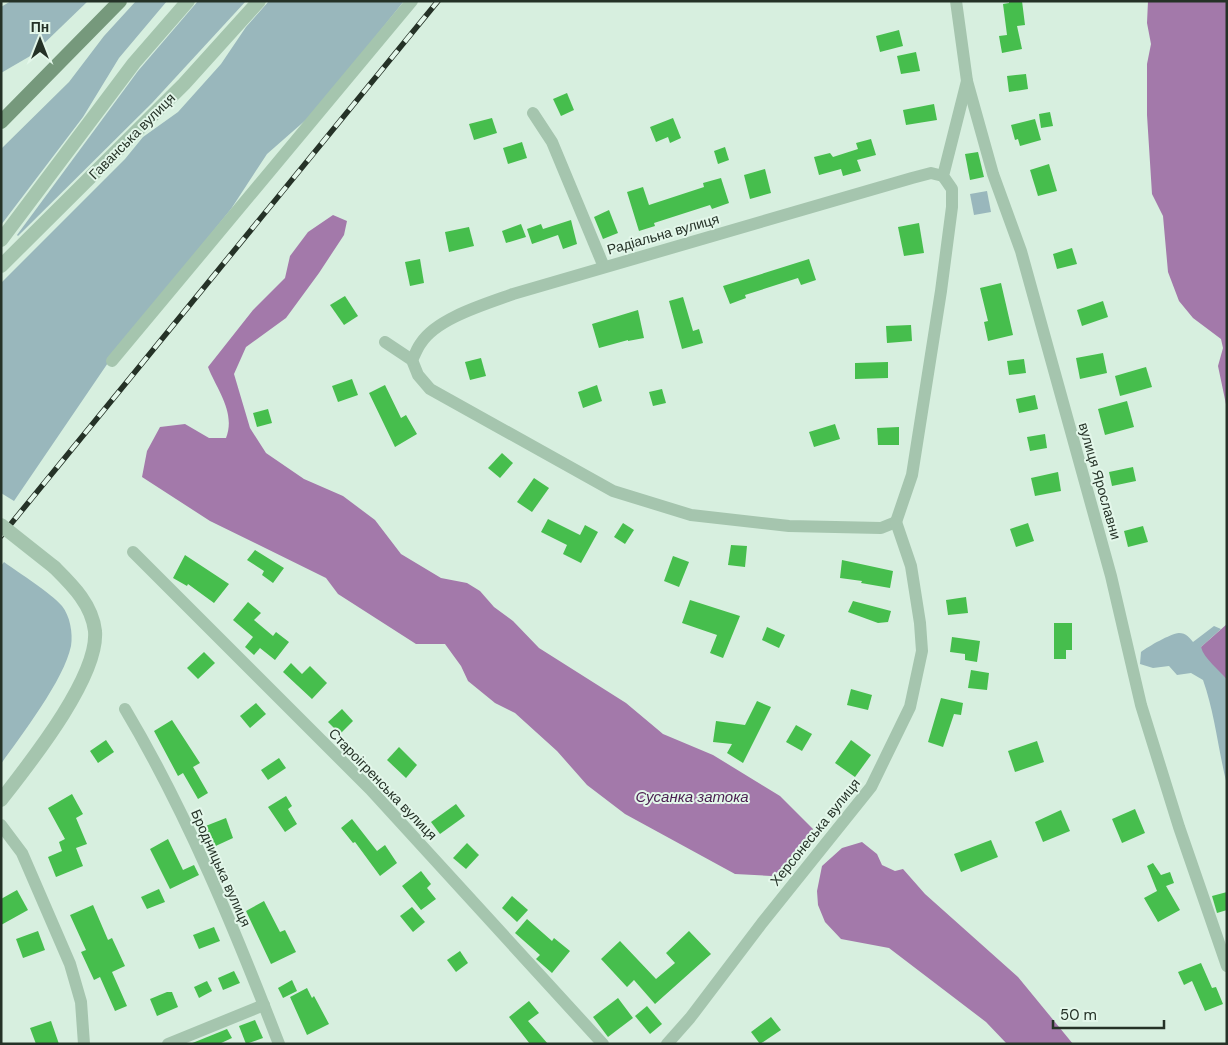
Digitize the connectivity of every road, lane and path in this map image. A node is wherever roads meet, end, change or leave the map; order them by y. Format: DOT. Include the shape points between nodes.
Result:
graph roads {
  1 [pos="120,1"];
  2 [pos="188,1"];
  3 [pos="259,1"];
  4 [pos="412,1"];
  5 [pos="956,1"];
  6 [pos="967,81"];
  7 [pos="533,113"];
  8 [pos="1,122"];
  9 [pos="943,176"];
  10 [pos="1,240"];
  11 [pos="1,266"];
  12 [pos="604,267"];
  13 [pos="384,342"];
  14 [pos="412,360"];
  15 [pos="112,362"];
  16 [pos="896,522"];
  17 [pos="1,525"];
  18 [pos="133,552"];
  19 [pos="125,708"];
  20 [pos="1,800"];
  21 [pos="1,825"];
  22 [pos="1227,966"];
  23 [pos="264,1005"];
  24 [pos="84,1044"];
  25 [pos="168,1044"];
  26 [pos="279,1044"];
  27 [pos="603,1044"];
  28 [pos="667,1044"];
  1 -- 8 [label="main road"];
  2 -- 10 [label="street" via="134,63"];
  3 -- 11 [label="street, Гаванська вулиця" via="184,84"];
  4 -- 15 [label="street"];
  5 -- 6 [label="street, вулиця Ярославни"];
  6 -- 9 [label="street"];
  6 -- 22 [label="street, вулиця Ярославни" via="993,174 1021,251 1111,576 1141,704"];
  7 -- 12 [label="street" via="552,142"];
  9 -- 12 [label="street, Радіальна вулиця" via="931,173 912,178"];
  9 -- 16 [label="street" via="952,189 952,207 941,291 912,474"];
  12 -- 14 [label="street, Радіальна вулиця" via="472,309 433,330 421,342"];
  13 -- 14 [label="street"];
  14 -- 16 [label="street" via="418,375 430,390 614,491 700,516 789,526 881,528"];
  16 -- 28 [label="street, Херсонеська вулиця" via="911,566 920,624 922,651 910,707 872,787"];
  17 -- 20 [label="street, bridge" via="74,588 90,612 95,631 92,656 77,691"];
  18 -- 27 [label="street, Староігренська вулиця" via="370,789"];
  19 -- 23 [label="street, Бродницька вулиця" via="159,765"];
  21 -- 24 [label="street" via="22,853 70,964 81,1002"];
  23 -- 25 [label="street"];
  23 -- 26 [label="street, Бродницька вулиця"];
}
